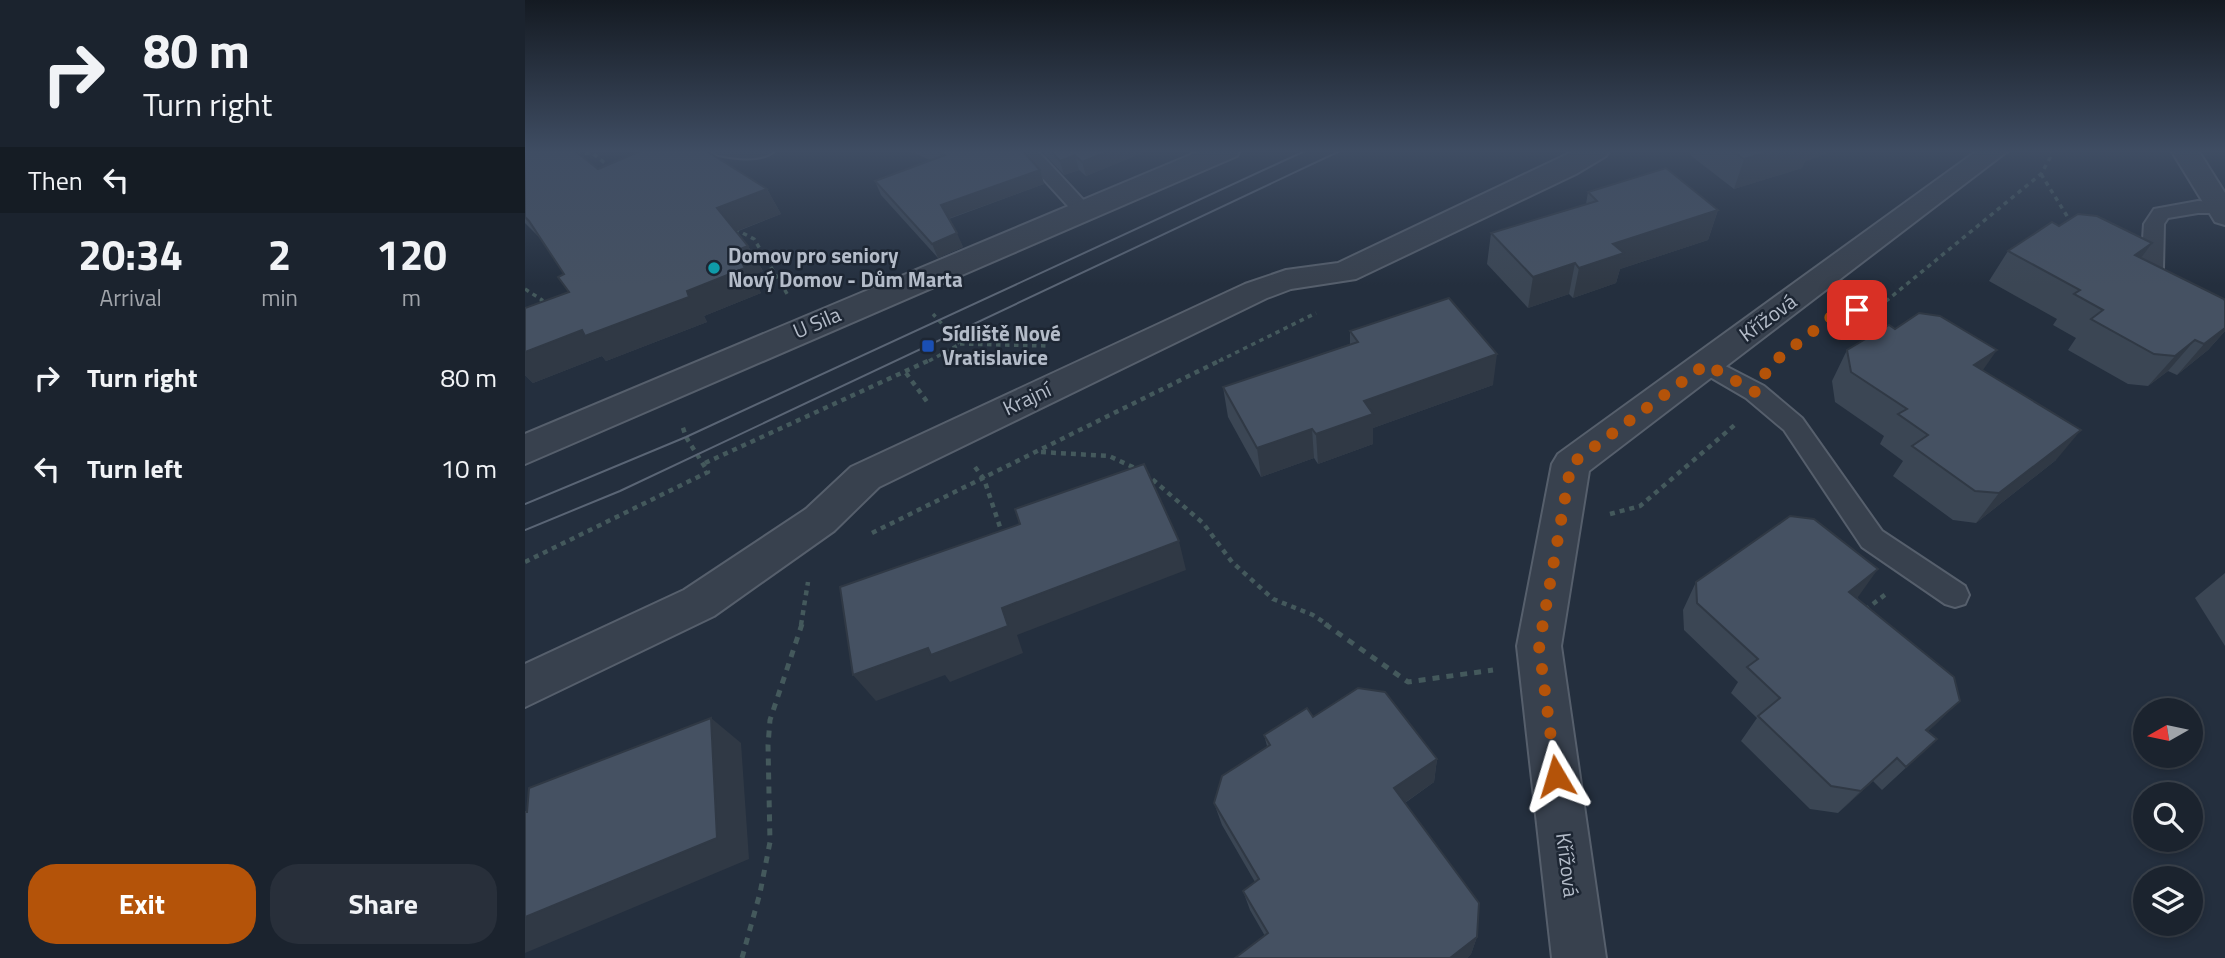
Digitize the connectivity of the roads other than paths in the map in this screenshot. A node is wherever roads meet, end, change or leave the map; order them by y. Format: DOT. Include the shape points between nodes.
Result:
graph roads {
  1 [pos="1068,195"];
  2 [pos="1121,195"];
  3 [pos="1509,195"];
  4 [pos="1935,195"];
  5 [pos="2212,195"];
  6 [pos="1083,211"];
  7 [pos="2223,212"];
  8 [pos="2152,269"];
  9 [pos="1706,364"];
  10 [pos="525,450"];
  11 [pos="1955,595"];
  12 [pos="525,687"];
  13 [pos="1579,958"];
  1 -- 6 [label="lane"];
  2 -- 6 [label="street, U Sila"];
  3 -- 12 [label="street, Krajní" via="1345,272 1286,280 1256,291 865,477 820,520 699,603"];
  4 -- 9 [label="street, Křížová"];
  5 -- 7 [label="street"];
  6 -- 10 [label="street, U Sila"];
  7 -- 8 [label="lane" via="2198,207 2161,212 2154,224"];
  9 -- 11 [label="lane" via="1755,392 1793,424 1873,540"];
  9 -- 13 [label="street, Křížová" via="1571,464 1539,646"];
}
